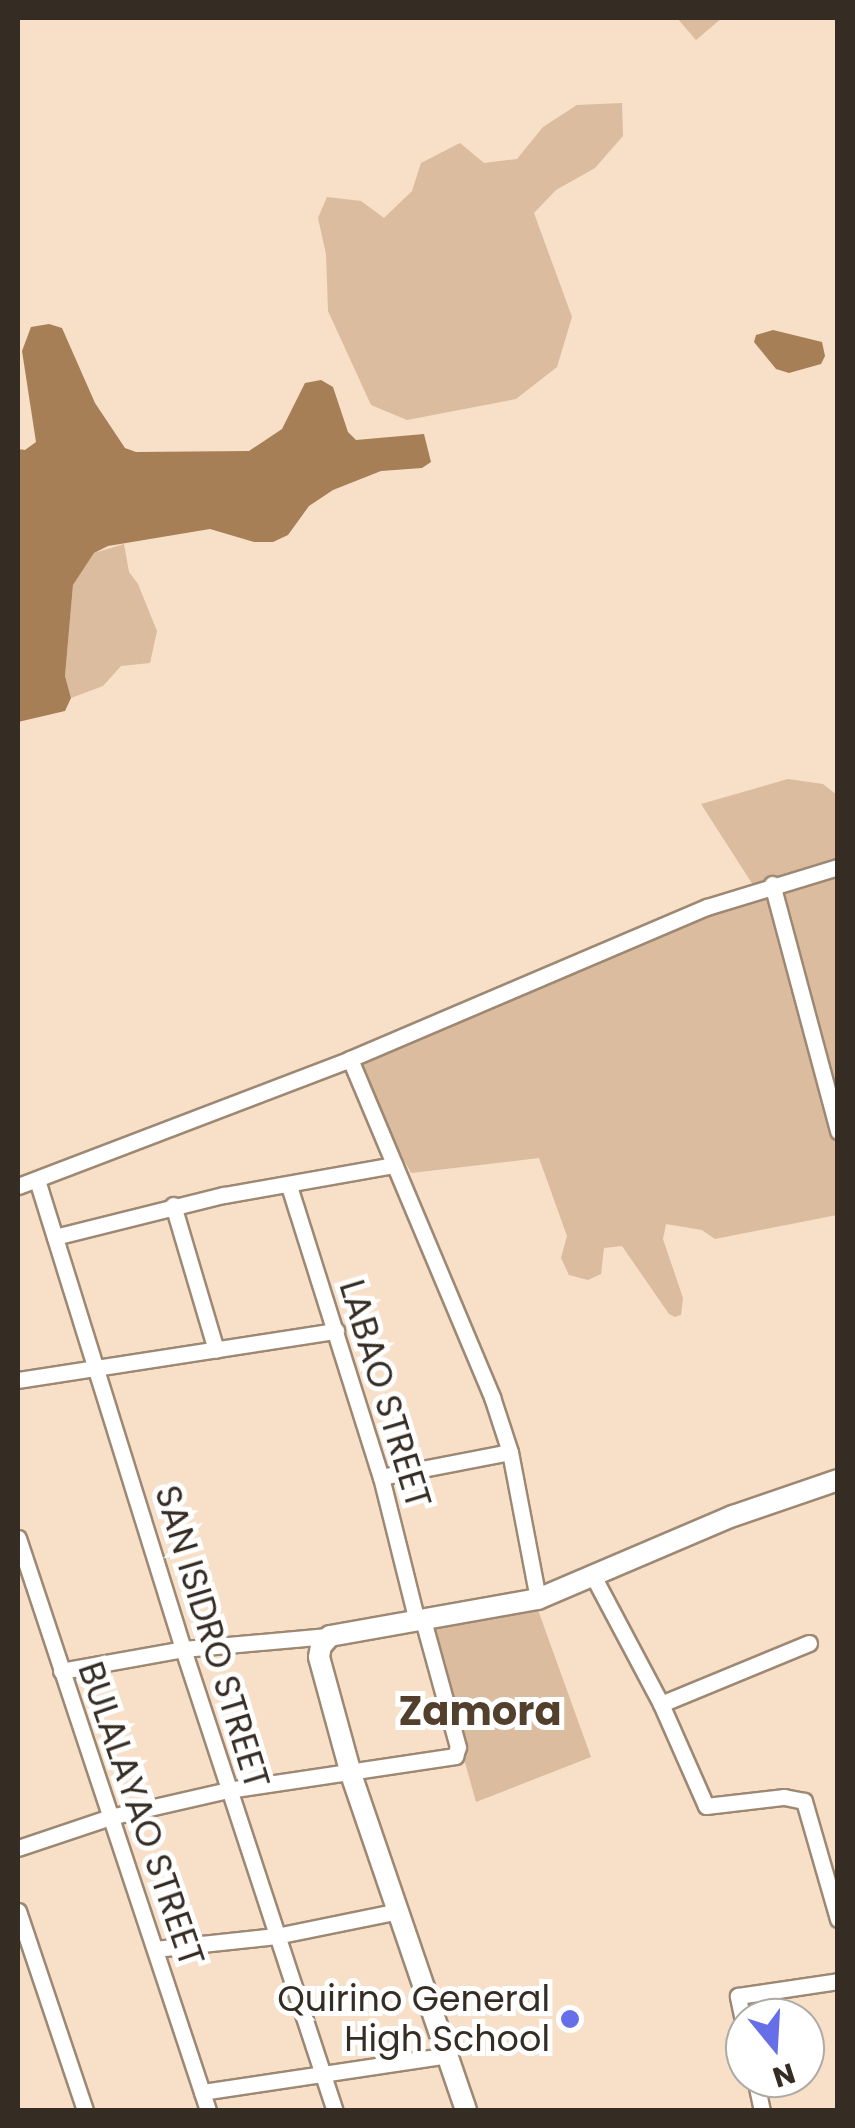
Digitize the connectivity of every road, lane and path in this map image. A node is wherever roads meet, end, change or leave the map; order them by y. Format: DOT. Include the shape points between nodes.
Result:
graph roads {
  1 [pos="838,867"];
  2 [pos="772,884"];
  3 [pos="350,1060"];
  4 [pos="838,1130"];
  5 [pos="394,1165"];
  6 [pos="37,1180"];
  7 [pos="18,1186"];
  8 [pos="289,1186"];
  9 [pos="174,1206"];
  10 [pos="55,1237"];
  11 [pos="336,1332"];
  12 [pos="216,1350"];
  13 [pos="97,1368"];
  14 [pos="18,1380"];
  15 [pos="510,1452"];
  16 [pos="382,1476"];
  17 [pos="838,1480"];
  18 [pos="18,1538"];
  19 [pos="592,1574"];
  20 [pos="538,1599"];
  21 [pos="420,1621"];
  22 [pos="330,1636"];
  23 [pos="809,1643"];
  24 [pos="183,1650"];
  25 [pos="61,1670"];
  26 [pos="661,1704"];
  27 [pos="351,1774"];
  28 [pos="228,1790"];
  29 [pos="110,1817"];
  30 [pos="18,1848"];
  31 [pos="18,1910"];
  32 [pos="400,1911"];
  33 [pos="838,1918"];
  34 [pos="276,1936"];
  35 [pos="155,1949"];
  36 [pos="838,1981"];
  37 [pos="738,1998"];
  38 [pos="449,2055"];
  39 [pos="324,2071"];
  40 [pos="202,2092"];
  41 [pos="85,2110"];
  42 [pos="208,2110"];
  43 [pos="335,2110"];
  44 [pos="466,2110"];
  1 -- 2 [label="street"];
  2 -- 3 [label="street"];
  2 -- 4 [label="street"];
  3 -- 5 [label="street"];
  3 -- 6 [label="street"];
  5 -- 8 [label="street"];
  5 -- 15 [label="street" via="466,1329"];
  6 -- 7 [label="street"];
  6 -- 10 [label="street, SAN ISIDRO STREET"];
  8 -- 9 [label="street"];
  8 -- 11 [label="street, LABAO STREET"];
  9 -- 10 [label="street"];
  9 -- 12 [label="street"];
  10 -- 13 [label="street, SAN ISIDRO STREET"];
  11 -- 12 [label="street"];
  11 -- 16 [label="street, LABAO STREET"];
  12 -- 13 [label="street"];
  13 -- 14 [label="street"];
  13 -- 24 [label="street, SAN ISIDRO STREET"];
  15 -- 16 [label="street"];
  15 -- 20 [label="street"];
  16 -- 21 [label="street, LABAO STREET"];
  17 -- 19 [label="main road"];
  18 -- 25 [label="street, BULALAYAO STREET"];
  19 -- 20 [label="main road"];
  19 -- 26 [label="street"];
  20 -- 21 [label="main road"];
  21 -- 22 [label="main road"];
  21 -- 27 [label="street, LABAO STREET" via="457,1753"];
  22 -- 24 [label="street"];
  22 -- 27 [label="main road" via="319,1657"];
  23 -- 26 [label="street"];
  24 -- 25 [label="street"];
  24 -- 28 [label="street, SAN ISIDRO STREET"];
  25 -- 29 [label="street, BULALAYAO STREET"];
  26 -- 33 [label="street" via="706,1806 784,1797 808,1806"];
  27 -- 28 [label="street"];
  27 -- 32 [label="main road"];
  28 -- 29 [label="street"];
  28 -- 34 [label="street, SAN ISIDRO STREET"];
  29 -- 30 [label="street"];
  29 -- 35 [label="street, BULALAYAO STREET"];
  31 -- 41 [label="street"];
  32 -- 34 [label="street"];
  32 -- 38 [label="main road"];
  34 -- 35 [label="street"];
  34 -- 39 [label="street, SAN ISIDRO STREET"];
  35 -- 40 [label="street, BULALAYAO STREET"];
  36 -- 37 [label="street"];
  38 -- 39 [label="street"];
  38 -- 44 [label="main road"];
  39 -- 40 [label="street"];
  39 -- 43 [label="street, SAN ISIDRO STREET"];
  40 -- 42 [label="street, BULALAYAO STREET"];
}
